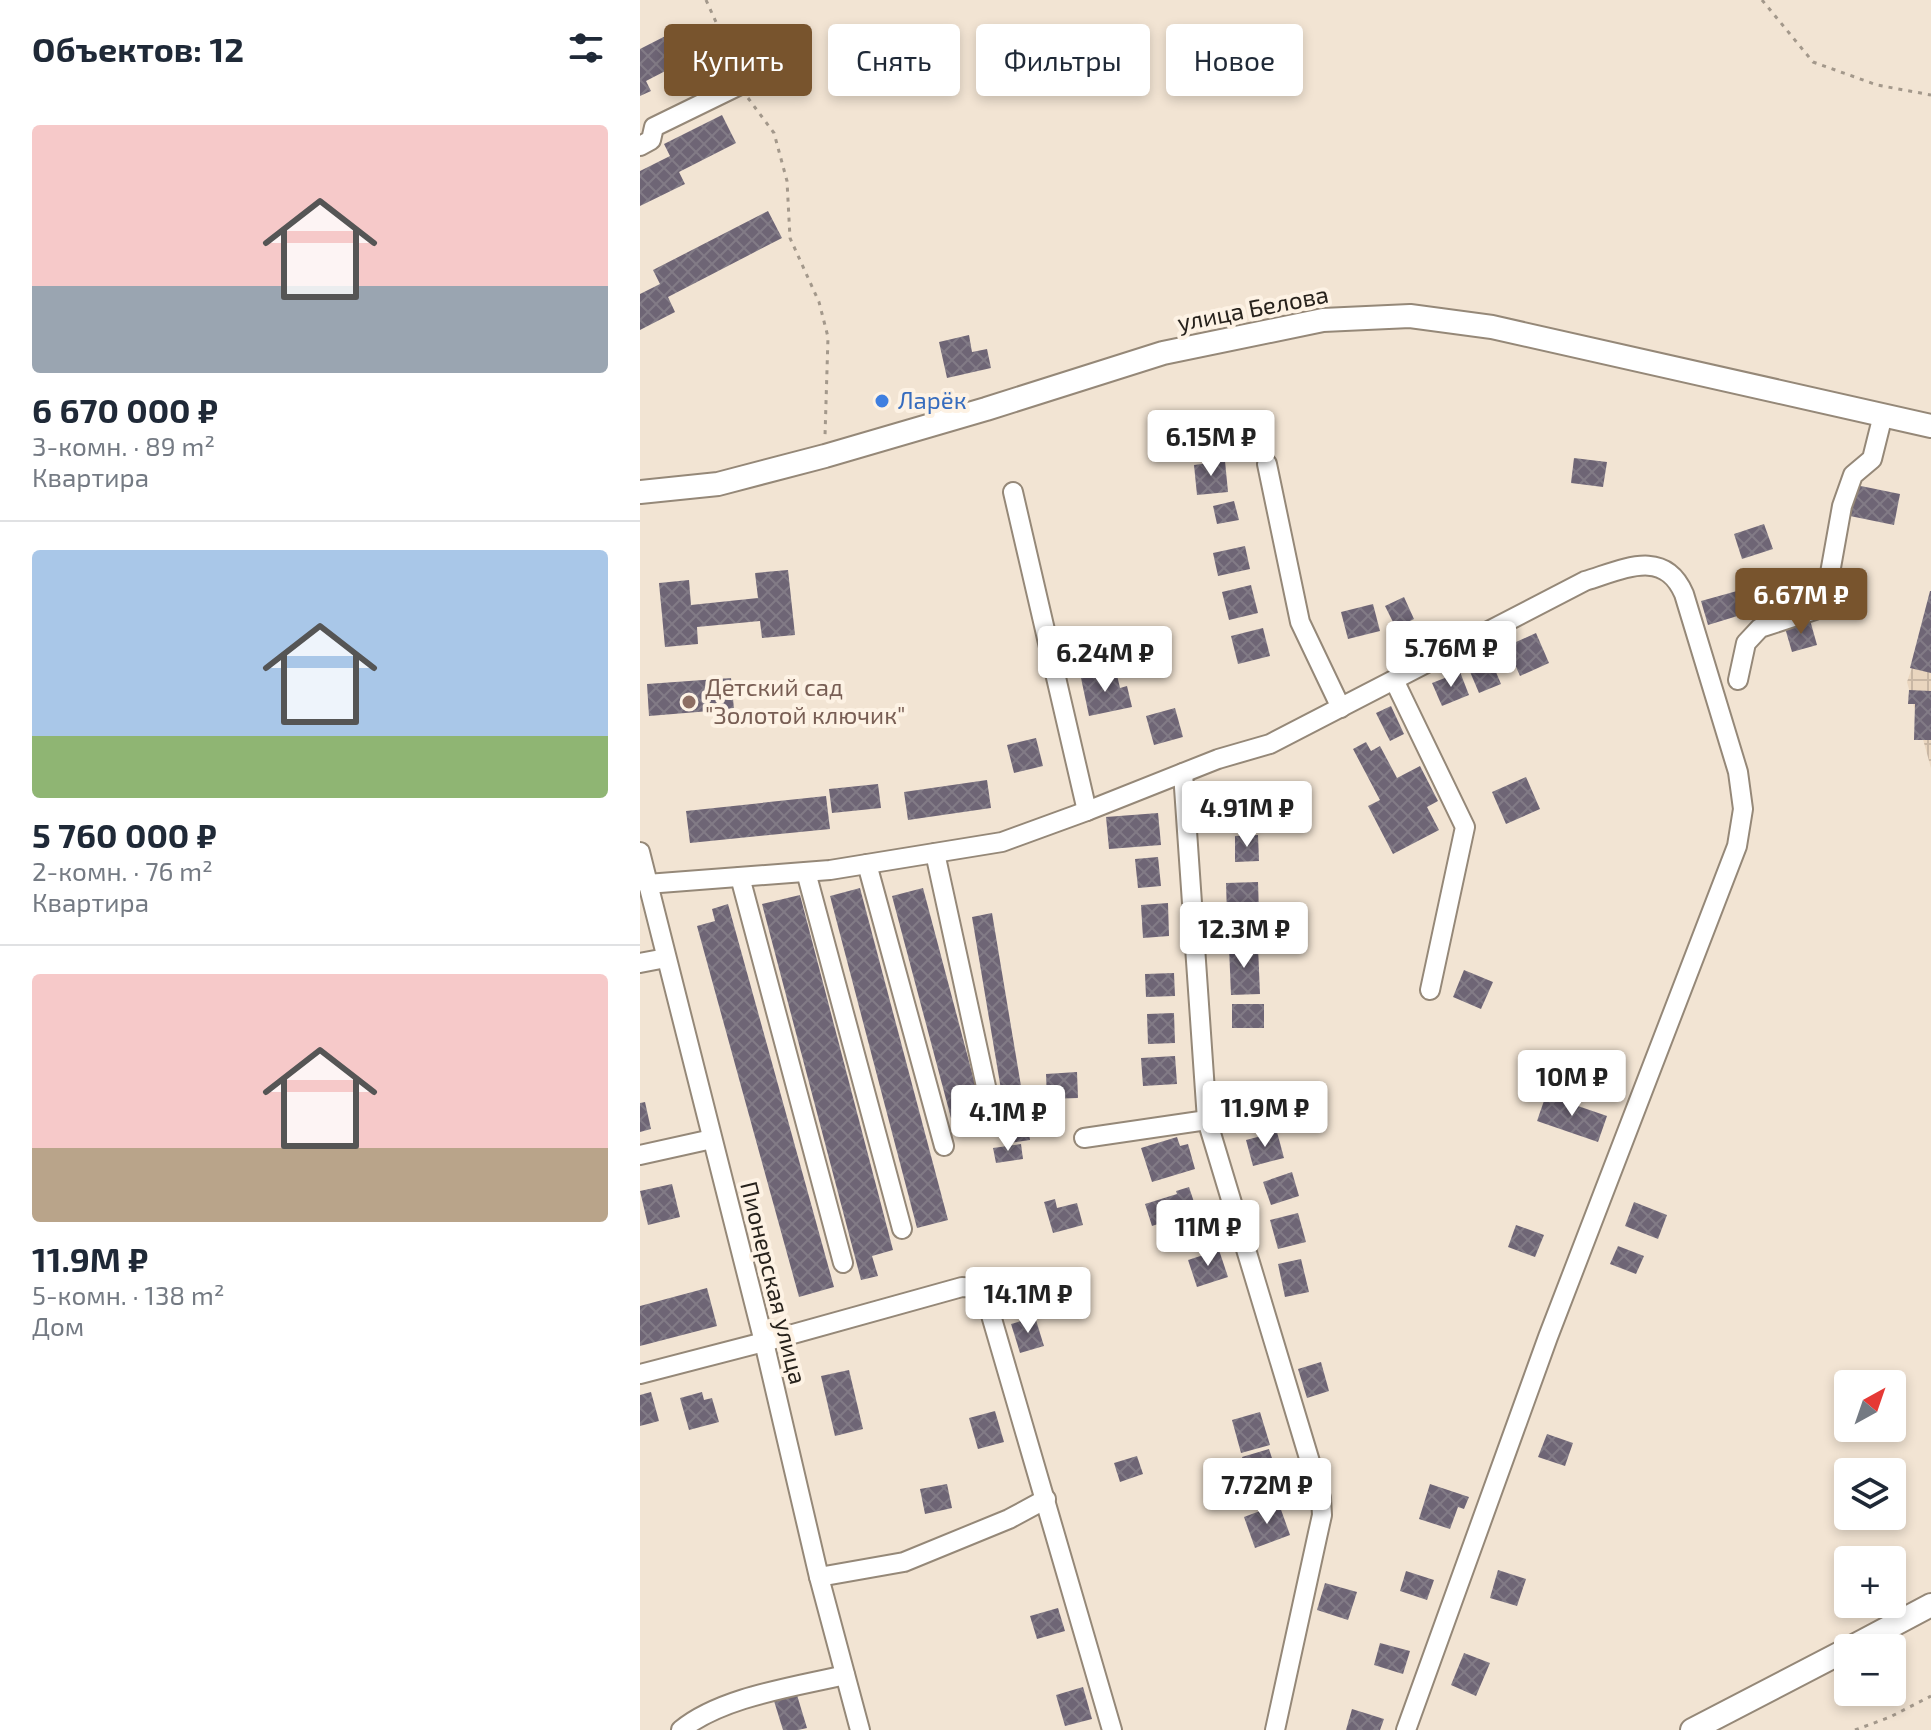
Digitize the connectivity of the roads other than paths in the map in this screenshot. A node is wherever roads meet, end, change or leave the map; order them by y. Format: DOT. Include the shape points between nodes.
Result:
graph roads {
  1 [pos="718,96"];
  2 [pos="640,146"];
  3 [pos="1883,415"];
  4 [pos="1925,421"];
  5 [pos="1267,464"];
  6 [pos="640,492"];
  7 [pos="1013,492"];
  8 [pos="1394,680"];
  9 [pos="1738,680"];
  10 [pos="1341,708"];
  11 [pos="1183,773"];
  12 [pos="1087,811"];
  13 [pos="640,852"];
  14 [pos="935,853"];
  15 [pos="867,864"];
  16 [pos="806,872"];
  17 [pos="740,877"];
  18 [pos="647,884"];
  19 [pos="666,958"];
  20 [pos="640,963"];
  21 [pos="1430,990"];
  22 [pos="992,1114"];
  23 [pos="1207,1120"];
  24 [pos="1084,1138"];
  25 [pos="712,1139"];
  26 [pos="944,1146"];
  27 [pos="640,1155"];
  28 [pos="902,1229"];
  29 [pos="843,1263"];
  30 [pos="764,1342"];
  31 [pos="640,1374"];
  32 [pos="1046,1499"];
  33 [pos="819,1577"];
  34 [pos="1931,1605"];
  35 [pos="1877,1634"];
  36 [pos="1834,1657"];
  37 [pos="845,1675"];
  38 [pos="859,1728"];
  39 [pos="681,1730"];
  40 [pos="1112,1730"];
  41 [pos="1275,1730"];
  42 [pos="1406,1730"];
  43 [pos="1692,1730"];
  1 -- 2 [label="street" via="654,127 651,140"];
  3 -- 4 [label="main road, улица Белова"];
  3 -- 6 [label="main road, улица Белова" via="1492,327 1410,316 1323,320 1163,353 718,484"];
  3 -- 9 [label="street" via="1872,459 1853,475 1842,506 1825,601 1815,610 1760,628 1746,643"];
  5 -- 10 [label="street" via="1300,622"];
  7 -- 12 [label="street"];
  8 -- 10 [label="street"];
  8 -- 21 [label="street" via="1465,827"];
  8 -- 42 [label="street" via="1585,581 1642,564 1664,568 1684,594 1738,772 1743,809 1737,846 1548,1337"];
  10 -- 11 [label="street" via="1270,744"];
  11 -- 12 [label="street"];
  11 -- 23 [label="street"];
  12 -- 14 [label="street" via="1002,842"];
  13 -- 18 [label="street, Пионерская улица"];
  14 -- 15 [label="street"];
  14 -- 22 [label="street"];
  15 -- 16 [label="street"];
  15 -- 26 [label="street"];
  16 -- 17 [label="street"];
  16 -- 28 [label="street"];
  17 -- 18 [label="street"];
  17 -- 29 [label="street"];
  18 -- 19 [label="street, Пионерская улица"];
  19 -- 20 [label="street"];
  19 -- 25 [label="street, Пионерская улица"];
  23 -- 24 [label="street"];
  23 -- 41 [label="street" via="1321,1498 1322,1515"];
  25 -- 27 [label="street"];
  25 -- 30 [label="street, Пионерская улица"];
  30 -- 31 [label="street"];
  30 -- 32 [label="street" via="962,1287 976,1289 988,1305"];
  30 -- 33 [label="street, Пионерская улица"];
  32 -- 33 [label="street" via="904,1562"];
  32 -- 40 [label="street"];
  33 -- 37 [label="street, Пионерская улица"];
  34 -- 35 [label="main road"];
  36 -- 43 [label="main road"];
  37 -- 38 [label="street, Пионерская улица"];
  37 -- 39 [label="street" via="716,1708"];
}
